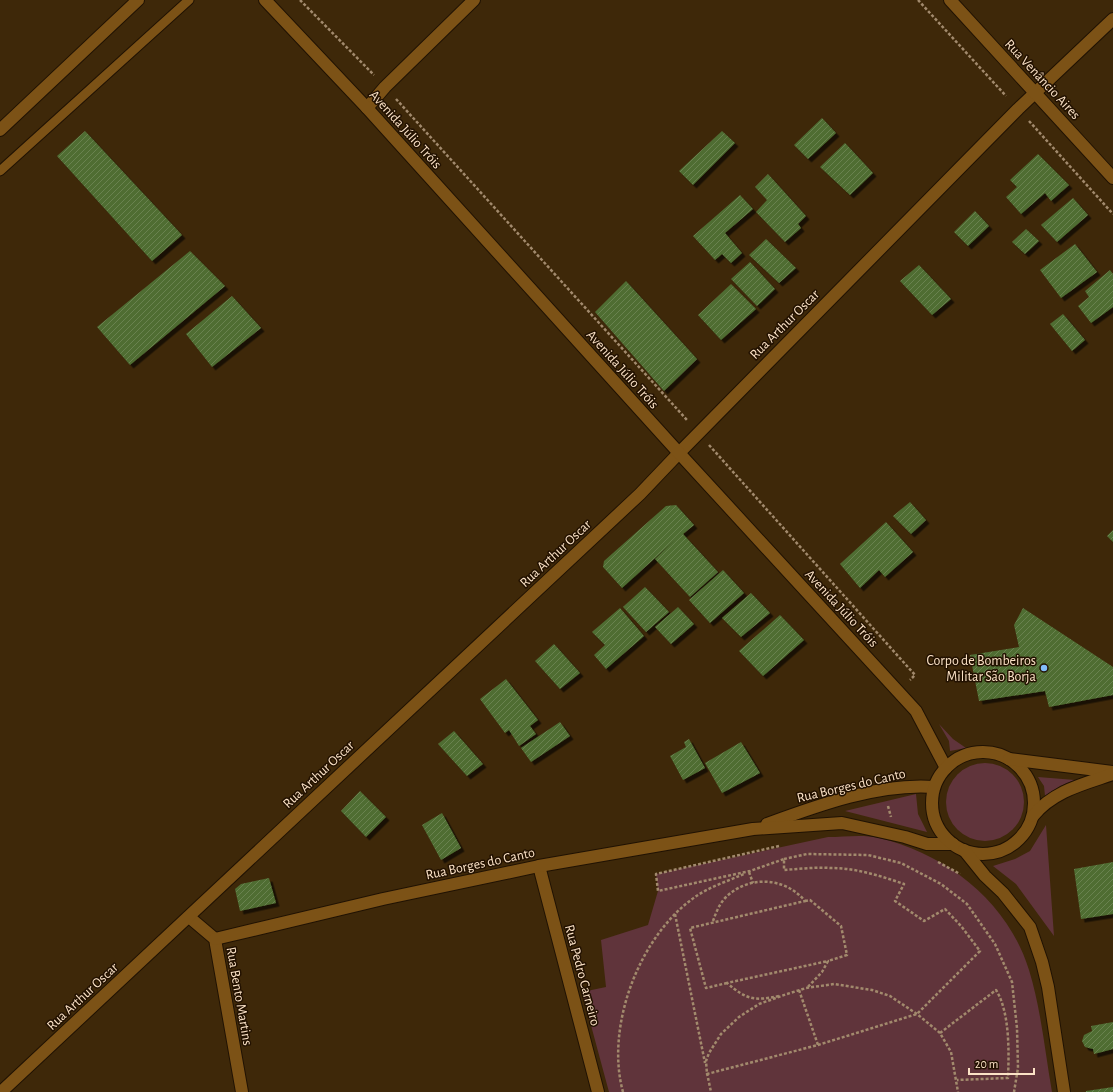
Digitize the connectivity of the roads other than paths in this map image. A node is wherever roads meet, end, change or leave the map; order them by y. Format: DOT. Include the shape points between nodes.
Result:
graph roads {
  1 [pos="138,0"];
  2 [pos="189,0"];
  3 [pos="264,0"];
  4 [pos="474,0"];
  5 [pos="950,0"];
  6 [pos="1113,19"];
  7 [pos="1036,93"];
  8 [pos="367,108"];
  9 [pos="0,130"];
  10 [pos="0,171"];
  11 [pos="1113,178"];
  12 [pos="679,453"];
  13 [pos="1009,758"];
  14 [pos="946,768"];
  15 [pos="1113,773"];
  16 [pos="934,787"];
  17 [pos="1033,817"];
  18 [pos="753,829"];
  19 [pos="952,844"];
  20 [pos="964,850"];
  21 [pos="539,866"];
  22 [pos="189,917"];
  23 [pos="215,939"];
  24 [pos="1,1092"];
  25 [pos="242,1092"];
  26 [pos="598,1092"];
  27 [pos="1064,1092"];
  1 -- 9 [label="street"];
  2 -- 10 [label="lane"];
  3 -- 8 [label="street, Avenida Júlio Tróis"];
  4 -- 8 [label="street"];
  5 -- 7 [label="street, Rua Venâncio Aires"];
  6 -- 7 [label="street, Rua Arthur Oscar"];
  7 -- 11 [label="street, Rua Venâncio Aires"];
  7 -- 12 [label="street, Rua Arthur Oscar" via="697,432"];
  8 -- 12 [label="street, Avenida Júlio Tróis"];
  12 -- 14 [label="street, Avenida Júlio Tróis" via="918,712"];
  12 -- 22 [label="street, Rua Arthur Oscar" via="640,494"];
  13 -- 14 [label="street" via="996,753 969,754 956,759"];
  13 -- 15 [label="street"];
  13 -- 17 [label="street" via="1022,769 1031,784 1035,800"];
  14 -- 16 [label="street"];
  15 -- 17 [label="street" via="1062,793 1041,806"];
  16 -- 18 [label="street, Rua Borges do Canto" via="915,785 883,790 821,805"];
  16 -- 19 [label="street" via="932,812 940,830"];
  17 -- 20 [label="street" via="1027,830 1006,849 985,854"];
  18 -- 19 [label="street, Rua Borges do Canto" via="842,823 927,844"];
  18 -- 21 [label="street, Rua Borges do Canto"];
  19 -- 20 [label="street"];
  20 -- 27 [label="street" via="1030,927 1048,987"];
  21 -- 23 [label="street, Rua Borges do Canto" via="383,899"];
  21 -- 26 [label="street, Rua Pedro Carneiro"];
  22 -- 23 [label="street, Rua Bento Martins"];
  22 -- 24 [label="street, Rua Arthur Oscar"];
  23 -- 25 [label="street, Rua Bento Martins"];
}
